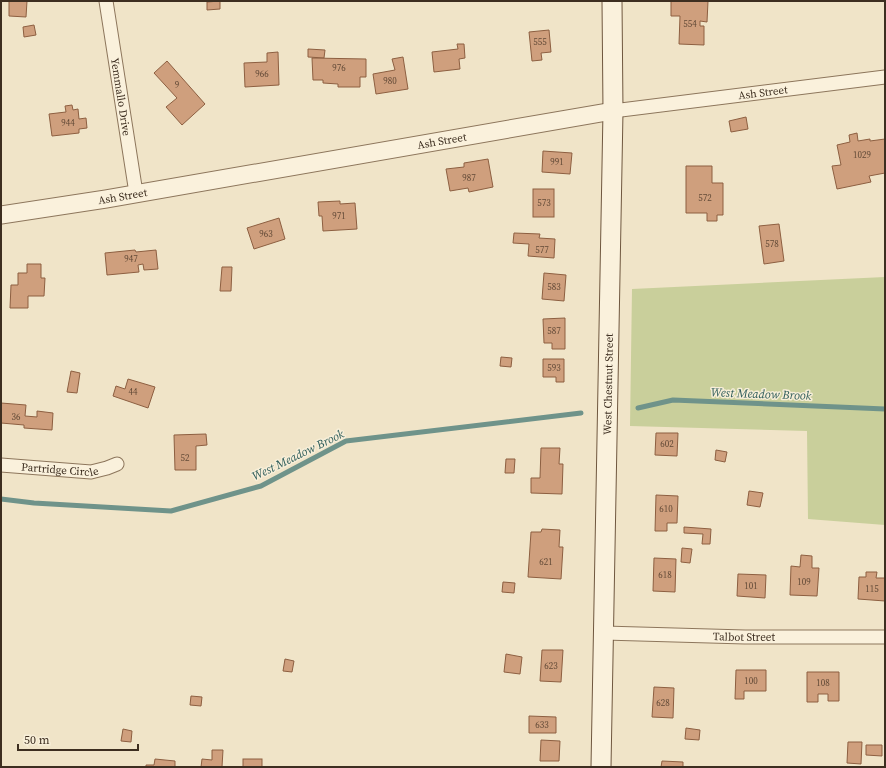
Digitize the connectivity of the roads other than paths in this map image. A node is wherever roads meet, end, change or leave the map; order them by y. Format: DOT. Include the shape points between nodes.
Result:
graph roads {
  1 [pos="106,1"];
  2 [pos="612,1"];
  3 [pos="885,77"];
  4 [pos="613,111"];
  5 [pos="136,193"];
  6 [pos="1,215"];
  7 [pos="117,464"];
  8 [pos="1,465"];
  9 [pos="604,633"];
  10 [pos="885,637"];
  11 [pos="601,767"];
  1 -- 5 [label="street, Yemmallo Drive"];
  2 -- 4 [label="main road, West Chestnut Street"];
  3 -- 4 [label="street, Ash Street"];
  4 -- 5 [label="street, Ash Street"];
  4 -- 9 [label="main road, West Chestnut Street"];
  5 -- 6 [label="street, Ash Street"];
  7 -- 8 [label="street, Partridge Circle" via="91,472"];
  9 -- 10 [label="street, Talbot Street"];
  9 -- 11 [label="main road, West Chestnut Street"];
}
